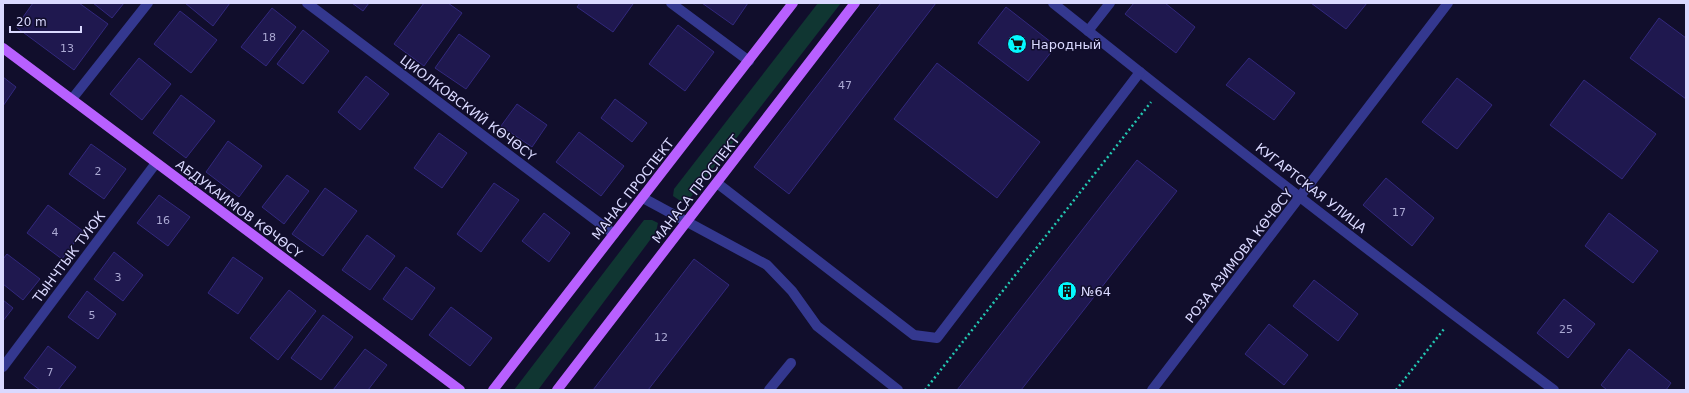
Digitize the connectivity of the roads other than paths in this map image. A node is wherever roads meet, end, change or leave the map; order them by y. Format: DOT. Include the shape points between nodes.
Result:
graph roads {
  1 [pos="148,3"];
  2 [pos="306,3"];
  3 [pos="671,3"];
  4 [pos="794,3"];
  5 [pos="855,3"];
  6 [pos="1053,3"];
  7 [pos="1110,3"];
  8 [pos="1448,3"];
  9 [pos="1088,31"];
  10 [pos="3,48"];
  11 [pos="749,62"];
  12 [pos="1140,72"];
  13 [pos="72,99"];
  14 [pos="156,163"];
  15 [pos="717,183"];
  16 [pos="1301,196"];
  17 [pos="643,198"];
  18 [pos="687,222"];
  19 [pos="614,234"];
  20 [pos="791,363"];
  21 [pos="3,367"];
  22 [pos="460,390"];
  23 [pos="493,390"];
  24 [pos="557,390"];
  25 [pos="769,390"];
  26 [pos="898,390"];
  27 [pos="1152,390"];
  28 [pos="1554,390"];
  1 -- 13 [label="street"];
  2 -- 19 [label="street, ЦИОЛКОВСКИЙ КӨЧӨСҮ"];
  3 -- 11 [label="street"];
  4 -- 11 [label="main road, МАНАС ПРОСПЕКТ"];
  5 -- 15 [label="main road, МАНАСА ПРОСПЕКТ"];
  6 -- 9 [label="street, КУГАРТСКАЯ УЛИЦА"];
  7 -- 9 [label="street"];
  8 -- 16 [label="street, РОЗА АЗИМОВА КӨЧӨСҮ"];
  9 -- 12 [label="street, КУГАРТСКАЯ УЛИЦА"];
  10 -- 13 [label="main road, АБДУКАИМОВ КӨЧӨСҮ"];
  11 -- 17 [label="main road, МАНАС ПРОСПЕКТ"];
  12 -- 15 [label="street" via="937,338 914,335"];
  12 -- 16 [label="street, КУГАРТСКАЯ УЛИЦА"];
  13 -- 14 [label="main road, АБДУКАИМОВ КӨЧӨСҮ"];
  14 -- 21 [label="street, ТЫНЧТЫК ТУЮК"];
  14 -- 22 [label="main road, АБДУКАИМОВ КӨЧӨСҮ"];
  15 -- 18 [label="main road, МАНАСА ПРОСПЕКТ"];
  16 -- 27 [label="street, РОЗА АЗИМОВА КӨЧӨСҮ"];
  16 -- 28 [label="street, КУГАРТСКАЯ УЛИЦА" via="1454,316"];
  17 -- 18 [label="street"];
  17 -- 19 [label="main road, МАНАС ПРОСПЕКТ"];
  18 -- 24 [label="main road, МАНАСА ПРОСПЕКТ"];
  18 -- 26 [label="street" via="767,266 792,291 817,326"];
  19 -- 23 [label="main road, МАНАС ПРОСПЕКТ"];
  20 -- 25 [label="street"];
}
